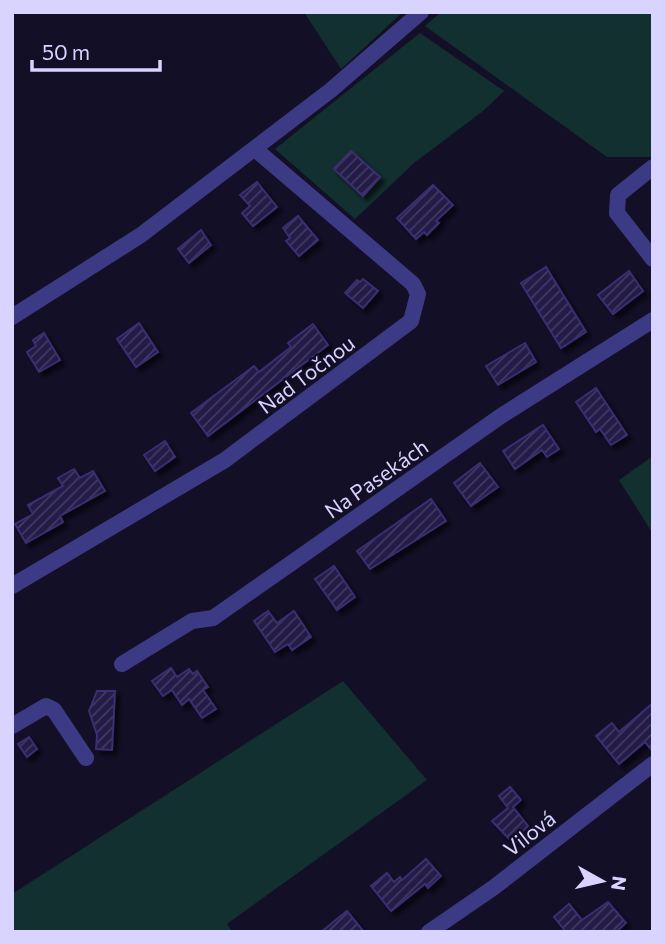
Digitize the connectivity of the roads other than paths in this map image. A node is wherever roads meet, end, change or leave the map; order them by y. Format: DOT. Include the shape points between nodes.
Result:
graph roads {
  1 [pos="421,12"];
  2 [pos="255,149"];
  3 [pos="653,167"];
  4 [pos="653,259"];
  5 [pos="12,317"];
  6 [pos="653,320"];
  7 [pos="12,586"];
  8 [pos="122,664"];
  9 [pos="12,726"];
  10 [pos="86,758"];
  11 [pos="653,764"];
  12 [pos="429,932"];
  1 -- 2 [label="street"];
  2 -- 5 [label="street" via="141,235"];
  2 -- 7 [label="street, Nad Točnou" via="413,284 418,294 411,321 225,460"];
  3 -- 4 [label="street" via="618,195 617,213"];
  6 -- 8 [label="street, Na Pasekách" via="501,416 213,618 192,621"];
  9 -- 10 [label="street" via="46,706 54,710"];
  11 -- 12 [label="street, Vilová"];
}
